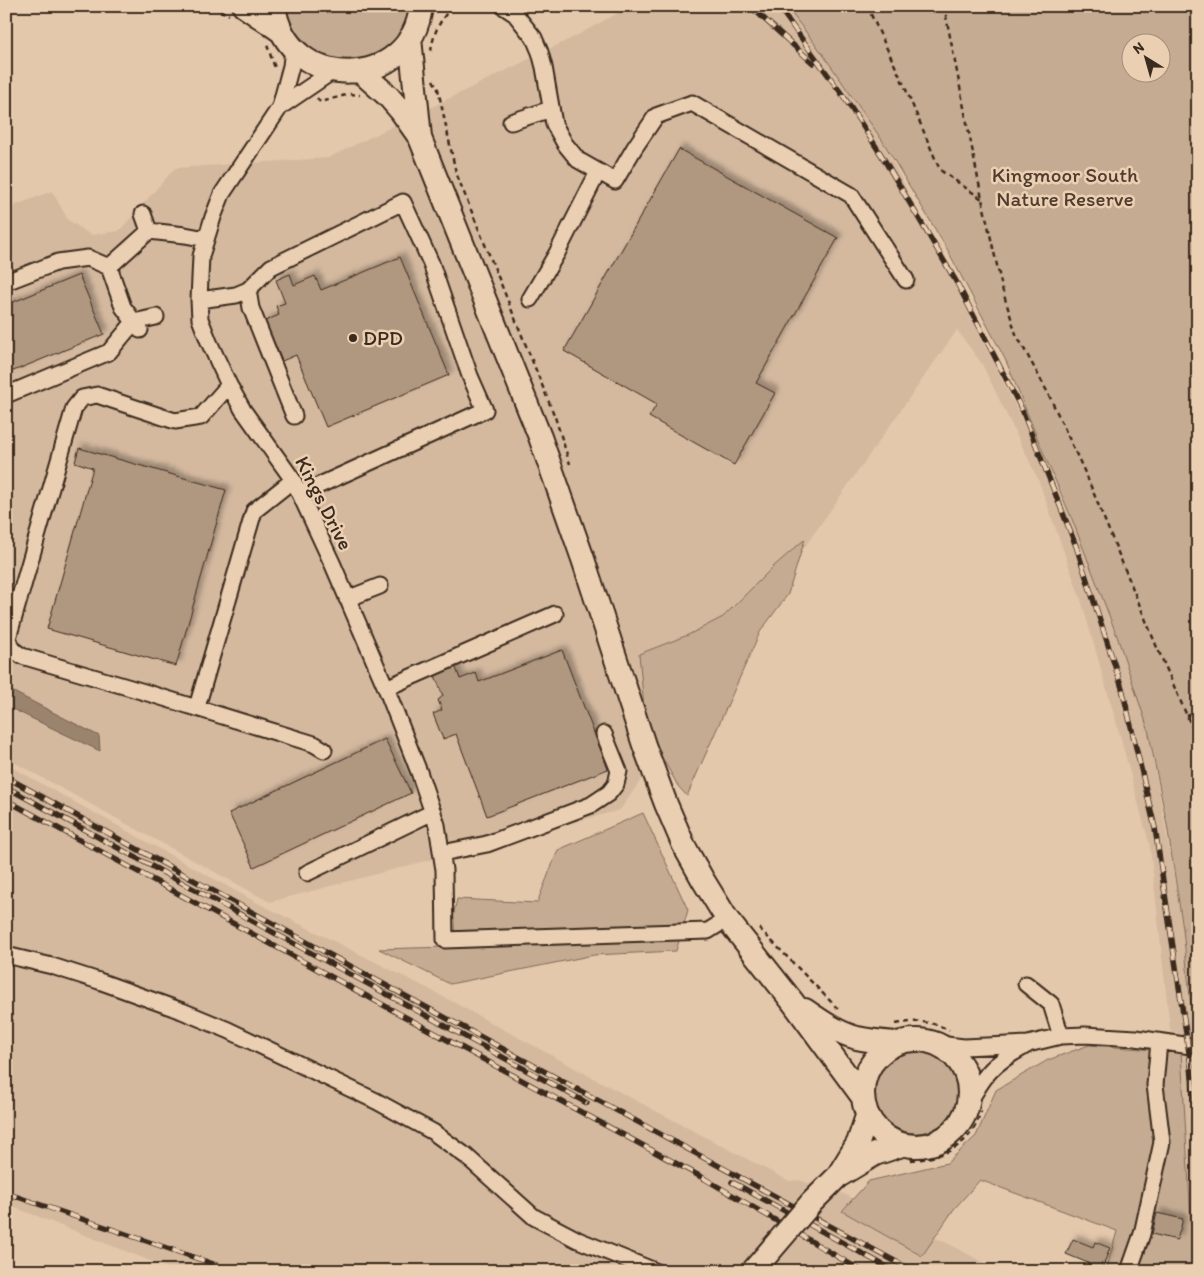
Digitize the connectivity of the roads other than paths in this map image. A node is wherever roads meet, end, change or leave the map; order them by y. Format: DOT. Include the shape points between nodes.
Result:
graph roads {
  1 [pos="274,6"];
  2 [pos="503,6"];
  3 [pos="423,9"];
  4 [pos="237,11"];
  5 [pos="410,38"];
  6 [pos="280,42"];
  7 [pos="333,71"];
  8 [pos="360,71"];
  9 [pos="280,107"];
  10 [pos="551,109"];
  11 [pos="511,122"];
  12 [pos="420,138"];
  13 [pos="598,172"];
  14 [pos="143,214"];
  15 [pos="149,231"];
  16 [pos="206,239"];
  17 [pos="109,267"];
  18 [pos="906,280"];
  19 [pos="6,282"];
  20 [pos="248,290"];
  21 [pos="199,300"];
  22 [pos="530,300"];
  23 [pos="156,317"];
  24 [pos="137,327"];
  25 [pos="229,386"];
  26 [pos="6,395"];
  27 [pos="294,416"];
  28 [pos="293,480"];
  29 [pos="300,494"];
  30 [pos="380,586"];
  31 [pos="347,599"];
  32 [pos="555,614"];
  33 [pos="386,688"];
  34 [pos="197,708"];
  35 [pos="604,734"];
  36 [pos="324,750"];
  37 [pos="433,812"];
  38 [pos="442,853"];
  39 [pos="307,873"];
  40 [pos="727,919"];
  41 [pos="6,955"];
  42 [pos="1026,984"];
  43 [pos="792,1001"];
  44 [pos="896,1033"];
  45 [pos="1061,1036"];
  46 [pos="947,1039"];
  47 [pos="1159,1042"];
  48 [pos="1028,1044"];
  49 [pos="1198,1047"];
  50 [pos="865,1106"];
  51 [pos="975,1106"];
  52 [pos="905,1153"];
  53 [pos="837,1178"];
  54 [pos="655,1271"];
  55 [pos="753,1271"];
  56 [pos="1129,1271"];
  1 -- 6 [label="highway"];
  2 -- 10 [label="street" via="515,14 534,38 544,67"];
  3 -- 5 [label="highway"];
  4 -- 6 [label="highway"];
  5 -- 8 [label="highway" via="388,60"];
  5 -- 12 [label="highway"];
  6 -- 7 [label="highway" via="318,66"];
  6 -- 9 [label="street, Kings Drive" via="290,73"];
  7 -- 8 [label="highway"];
  7 -- 9 [label="street, Kings Drive"];
  8 -- 12 [label="highway" via="401,111"];
  9 -- 16 [label="street, Kings Drive" via="222,194"];
  10 -- 11 [label="street"];
  10 -- 13 [label="street" via="554,124 566,144 578,160"];
  12 -- 40 [label="highway" via="540,437 666,804 684,846"];
  13 -- 18 [label="street" via="615,182 656,116 692,103 851,195"];
  13 -- 22 [label="street"];
  14 -- 15 [label="street"];
  15 -- 16 [label="street"];
  15 -- 17 [label="street"];
  16 -- 21 [label="street, Kings Drive"];
  17 -- 19 [label="street" via="88,258 58,262"];
  17 -- 24 [label="street" via="123,307"];
  20 -- 21 [label="street"];
  20 -- 27 [label="street" via="251,308"];
  20 -- 29 [label="street" via="272,267 403,202 431,263 485,410"];
  21 -- 25 [label="street, Kings Drive" via="200,319"];
  23 -- 24 [label="street"];
  24 -- 26 [label="street" via="109,352"];
  25 -- 28 [label="street, Kings Drive"];
  25 -- 34 [label="street" via="201,417 175,421 97,395 82,398 74,408 8,638 13,650 22,656"];
  28 -- 29 [label="street, Kings Drive"];
  28 -- 34 [label="street" via="254,511"];
  29 -- 31 [label="street, Kings Drive"];
  30 -- 31 [label="street"];
  31 -- 33 [label="street, Kings Drive"];
  32 -- 33 [label="street"];
  33 -- 37 [label="street, Kings Drive"];
  34 -- 36 [label="street" via="314,744"];
  35 -- 38 [label="street" via="618,771 616,784 609,793 591,805 488,844"];
  37 -- 38 [label="street, Kings Drive"];
  37 -- 39 [label="street"];
  38 -- 40 [label="street, Kings Drive" via="445,940 708,931"];
  40 -- 43 [label="highway"];
  41 -- 54 [label="street" via="52,966 182,1011 376,1101 433,1132 466,1156 534,1217 578,1240"];
  42 -- 45 [label="street" via="1052,1004"];
  43 -- 44 [label="highway" via="839,1031 857,1038"];
  43 -- 50 [label="highway"];
  44 -- 46 [label="highway" via="913,1039"];
  44 -- 50 [label="highway" via="868,1068"];
  45 -- 47 [label="street" via="1117,1036"];
  45 -- 48 [label="street"];
  46 -- 48 [label="street" via="974,1046"];
  46 -- 51 [label="highway" via="948,1050 963,1068"];
  47 -- 49 [label="street"];
  47 -- 56 [label="street" via="1155,1085 1162,1142 1142,1234"];
  48 -- 51 [label="street" via="992,1069 980,1084"];
  50 -- 52 [label="highway" via="873,1126"];
  50 -- 53 [label="highway" via="858,1143"];
  51 -- 52 [label="highway" via="949,1135"];
  52 -- 53 [label="highway" via="875,1154"];
  53 -- 55 [label="highway, bridge"];
}
